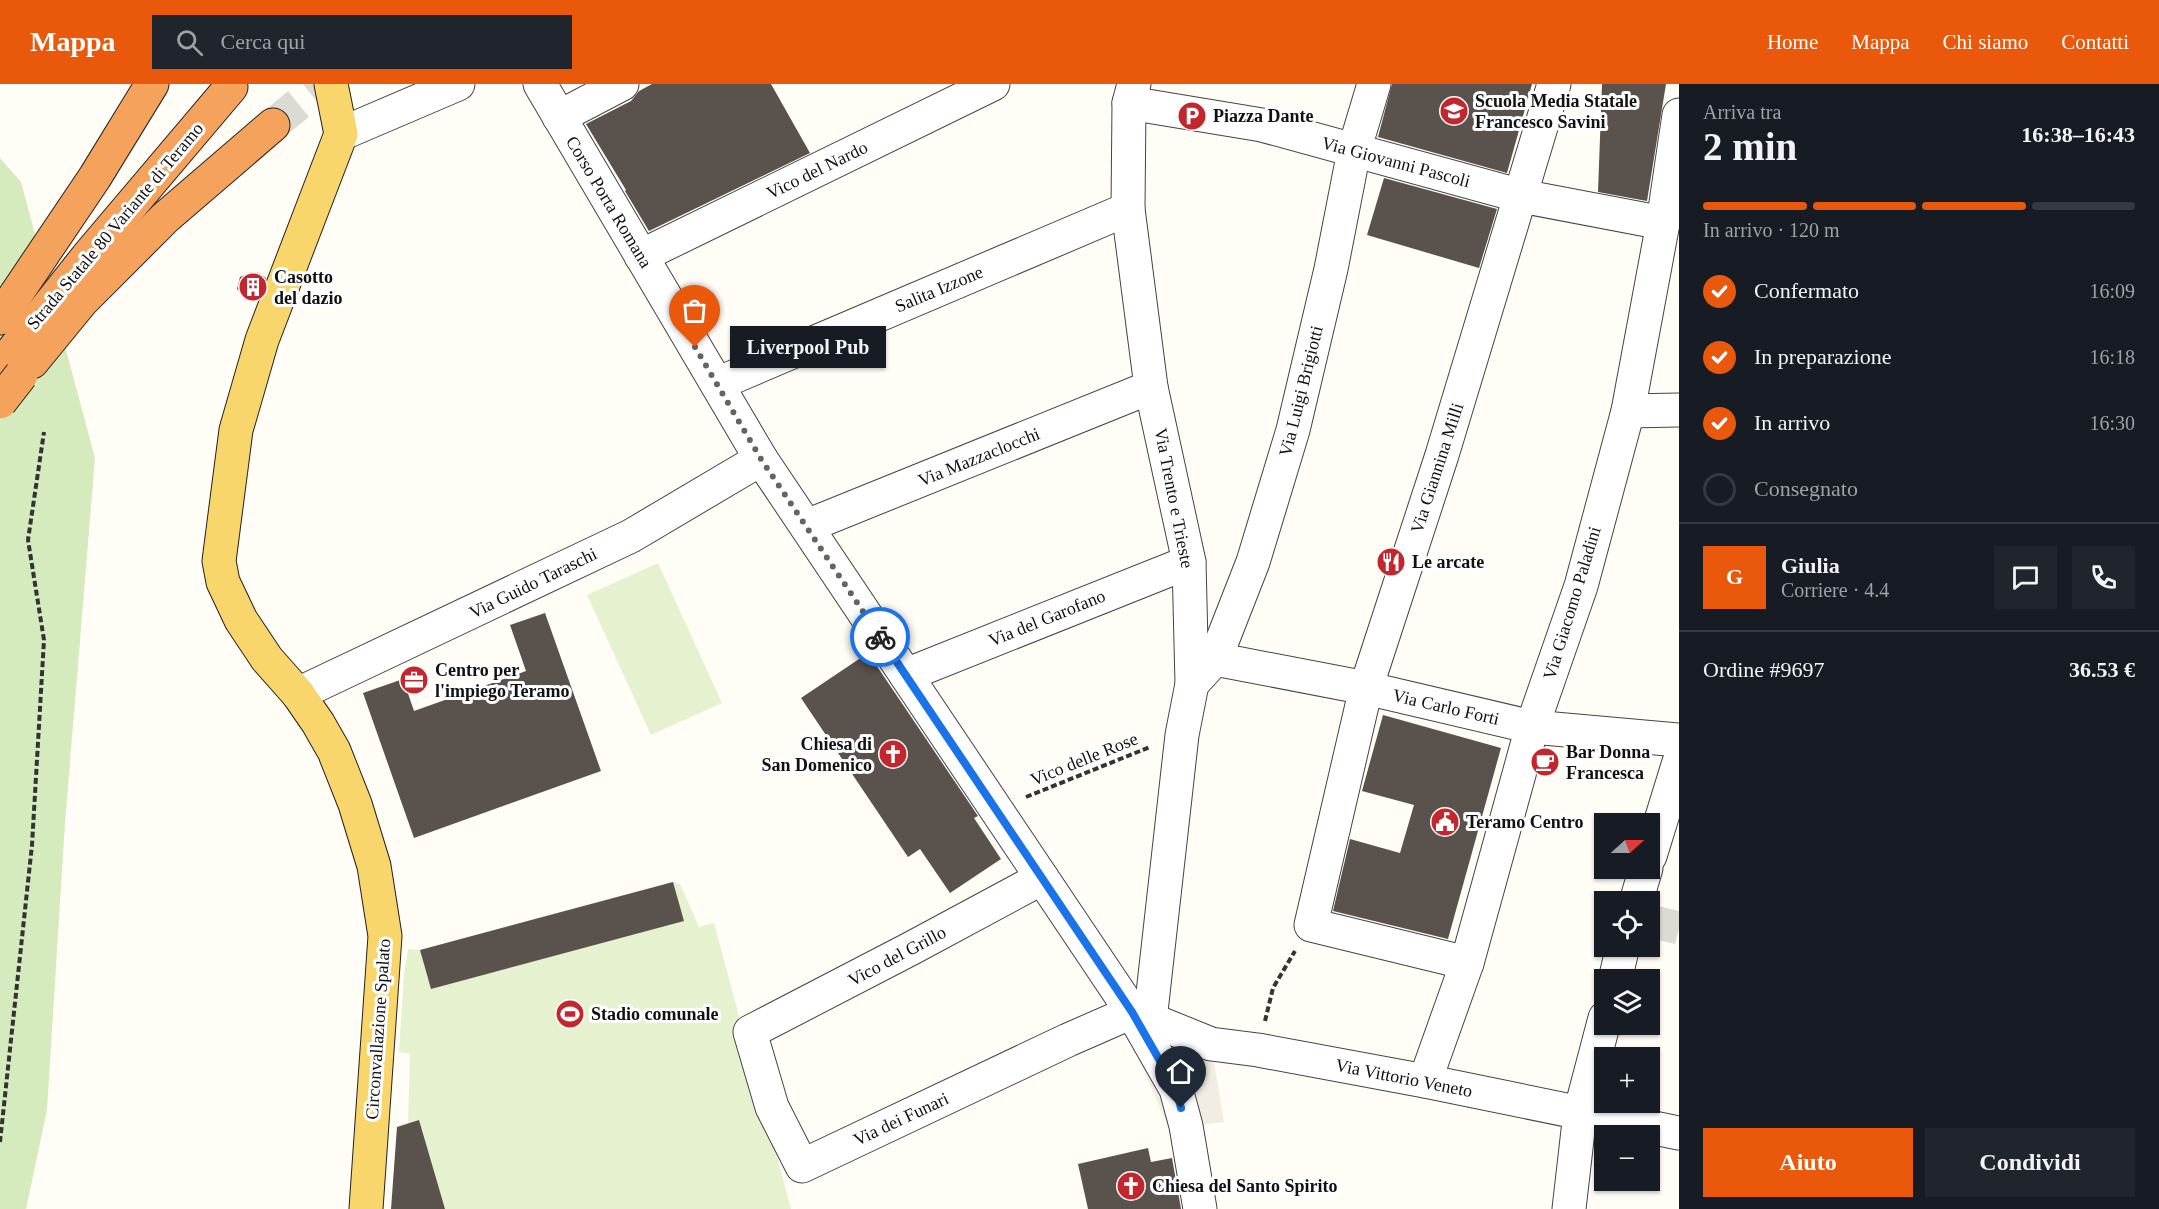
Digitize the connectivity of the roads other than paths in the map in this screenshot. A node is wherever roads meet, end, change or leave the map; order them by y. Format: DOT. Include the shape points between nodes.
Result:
graph roads {
  1 [pos="152,84"];
  2 [pos="331,84"];
  3 [pos="458,84"];
  4 [pos="540,84"];
  5 [pos="622,84"];
  6 [pos="993,84"];
  7 [pos="1374,84"];
  8 [pos="1554,84"];
  9 [pos="231,87"];
  10 [pos="1131,94"];
  11 [pos="1679,115"];
  12 [pos="559,117"];
  13 [pos="273,125"];
  14 [pos="341,134"];
  15 [pos="1354,150"];
  16 [pos="1521,196"];
  17 [pos="1128,208"];
  18 [pos="1663,223"];
  19 [pos="641,256"];
  20 [pos="0,318"];
  21 [pos="9,368"];
  22 [pos="717,384"];
  23 [pos="1151,387"];
  24 [pos="0,402"];
  25 [pos="1679,410"];
  26 [pos="1628,411"];
  27 [pos="761,459"];
  28 [pos="807,526"];
  29 [pos="1189,562"];
  30 [pos="1215,659"];
  31 [pos="906,675"];
  32 [pos="1192,684"];
  33 [pos="1366,688"];
  34 [pos="298,694"];
  35 [pos="1532,727"];
  36 [pos="1679,740"];
  37 [pos="1679,762"];
  38 [pos="1660,824"];
  39 [pos="1042,878"];
  40 [pos="1467,963"];
  41 [pos="1141,1016"];
  42 [pos="750,1032"];
  43 [pos="1601,1035"];
  44 [pos="1425,1081"];
  45 [pos="1580,1113"];
  46 [pos="1679,1133"];
  47 [pos="366,1209"];
  48 [pos="1200,1209"];
  49 [pos="1569,1209"];
  1 -- 20 [label="highway"];
  2 -- 14 [label="main road"];
  3 -- 14 [label="street"];
  4 -- 12 [label="street, Corso Porta Romana"];
  5 -- 12 [label="street"];
  6 -- 19 [label="street, Vico del Nardo"];
  7 -- 15 [label="street, Via Luigi Brigiotti"];
  8 -- 16 [label="street, Via Giannina Milli"];
  9 -- 21 [label="highway, Strada Statale 80 Variante di Teramo" via="88,256"];
  10 -- 15 [label="street, Via Giovanni Pascoli"];
  10 -- 17 [label="street, Via Trento e Trieste"];
  11 -- 18 [label="street, Via Giacomo Paladini"];
  12 -- 19 [label="street, Corso Porta Romana"];
  13 -- 21 [label="highway" via="166,217"];
  14 -- 34 [label="main road, Circonvallazione Spalato" via="262,340 236,430 219,561 242,620 267,659"];
  15 -- 16 [label="street, Via Giovanni Pascoli"];
  15 -- 30 [label="street, Via Luigi Brigiotti" via="1293,430 1253,562"];
  16 -- 18 [label="street, Via Giovanni Pascoli"];
  16 -- 33 [label="street, Via Giannina Milli"];
  17 -- 22 [label="street, Salita Izzone"];
  17 -- 23 [label="street, Via Trento e Trieste"];
  18 -- 26 [label="street, Via Giacomo Paladini"];
  19 -- 22 [label="street, Corso Porta Romana"];
  21 -- 24 [label="highway, bridge"];
  22 -- 27 [label="street, Corso Porta Romana"];
  23 -- 28 [label="street, Via Mazzaclocchi"];
  23 -- 29 [label="street, Via Trento e Trieste"];
  25 -- 26 [label="street"];
  26 -- 35 [label="street, Via Giacomo Paladini" via="1581,586"];
  27 -- 28 [label="street, Corso Porta Romana"];
  27 -- 34 [label="street, Via Guido Taraschi" via="631,536"];
  28 -- 31 [label="street, Corso Porta Romana"];
  29 -- 31 [label="street, Via del Garofano"];
  29 -- 32 [label="street, Via Trento e Trieste"];
  30 -- 32 [label="street, Via Luigi Brigiotti"];
  30 -- 33 [label="street, Via Carlo Forti"];
  31 -- 39 [label="street, Corso Porta Romana"];
  32 -- 41 [label="street, Via Trento e Trieste"];
  33 -- 35 [label="street, Via Carlo Forti"];
  33 -- 40 [label="street, Via Giannina Milli" via="1311,925"];
  34 -- 47 [label="main road, Circonvallazione Spalato" via="334,751 355,804 374,866 386,936"];
  35 -- 36 [label="street, Via Carlo Forti"];
  35 -- 40 [label="street, Via Giacomo Paladini"];
  37 -- 38 [label="street"];
  39 -- 41 [label="street, Corso Porta Romana"];
  39 -- 42 [label="street, Vico del Grillo"];
  40 -- 44 [label="street, Via Giacomo Paladini"];
  41 -- 42 [label="street, Via dei Funari" via="1068,1040 802,1166 772,1107"];
  41 -- 44 [label="street, Via Vittorio Veneto" via="1211,1044"];
  41 -- 48 [label="street, Corso Porta Romana" via="1176,1089"];
  43 -- 45 [label="street"];
  44 -- 45 [label="street, Via Vittorio Veneto"];
  45 -- 46 [label="street, Via Vittorio Veneto"];
  45 -- 49 [label="street"];
}
